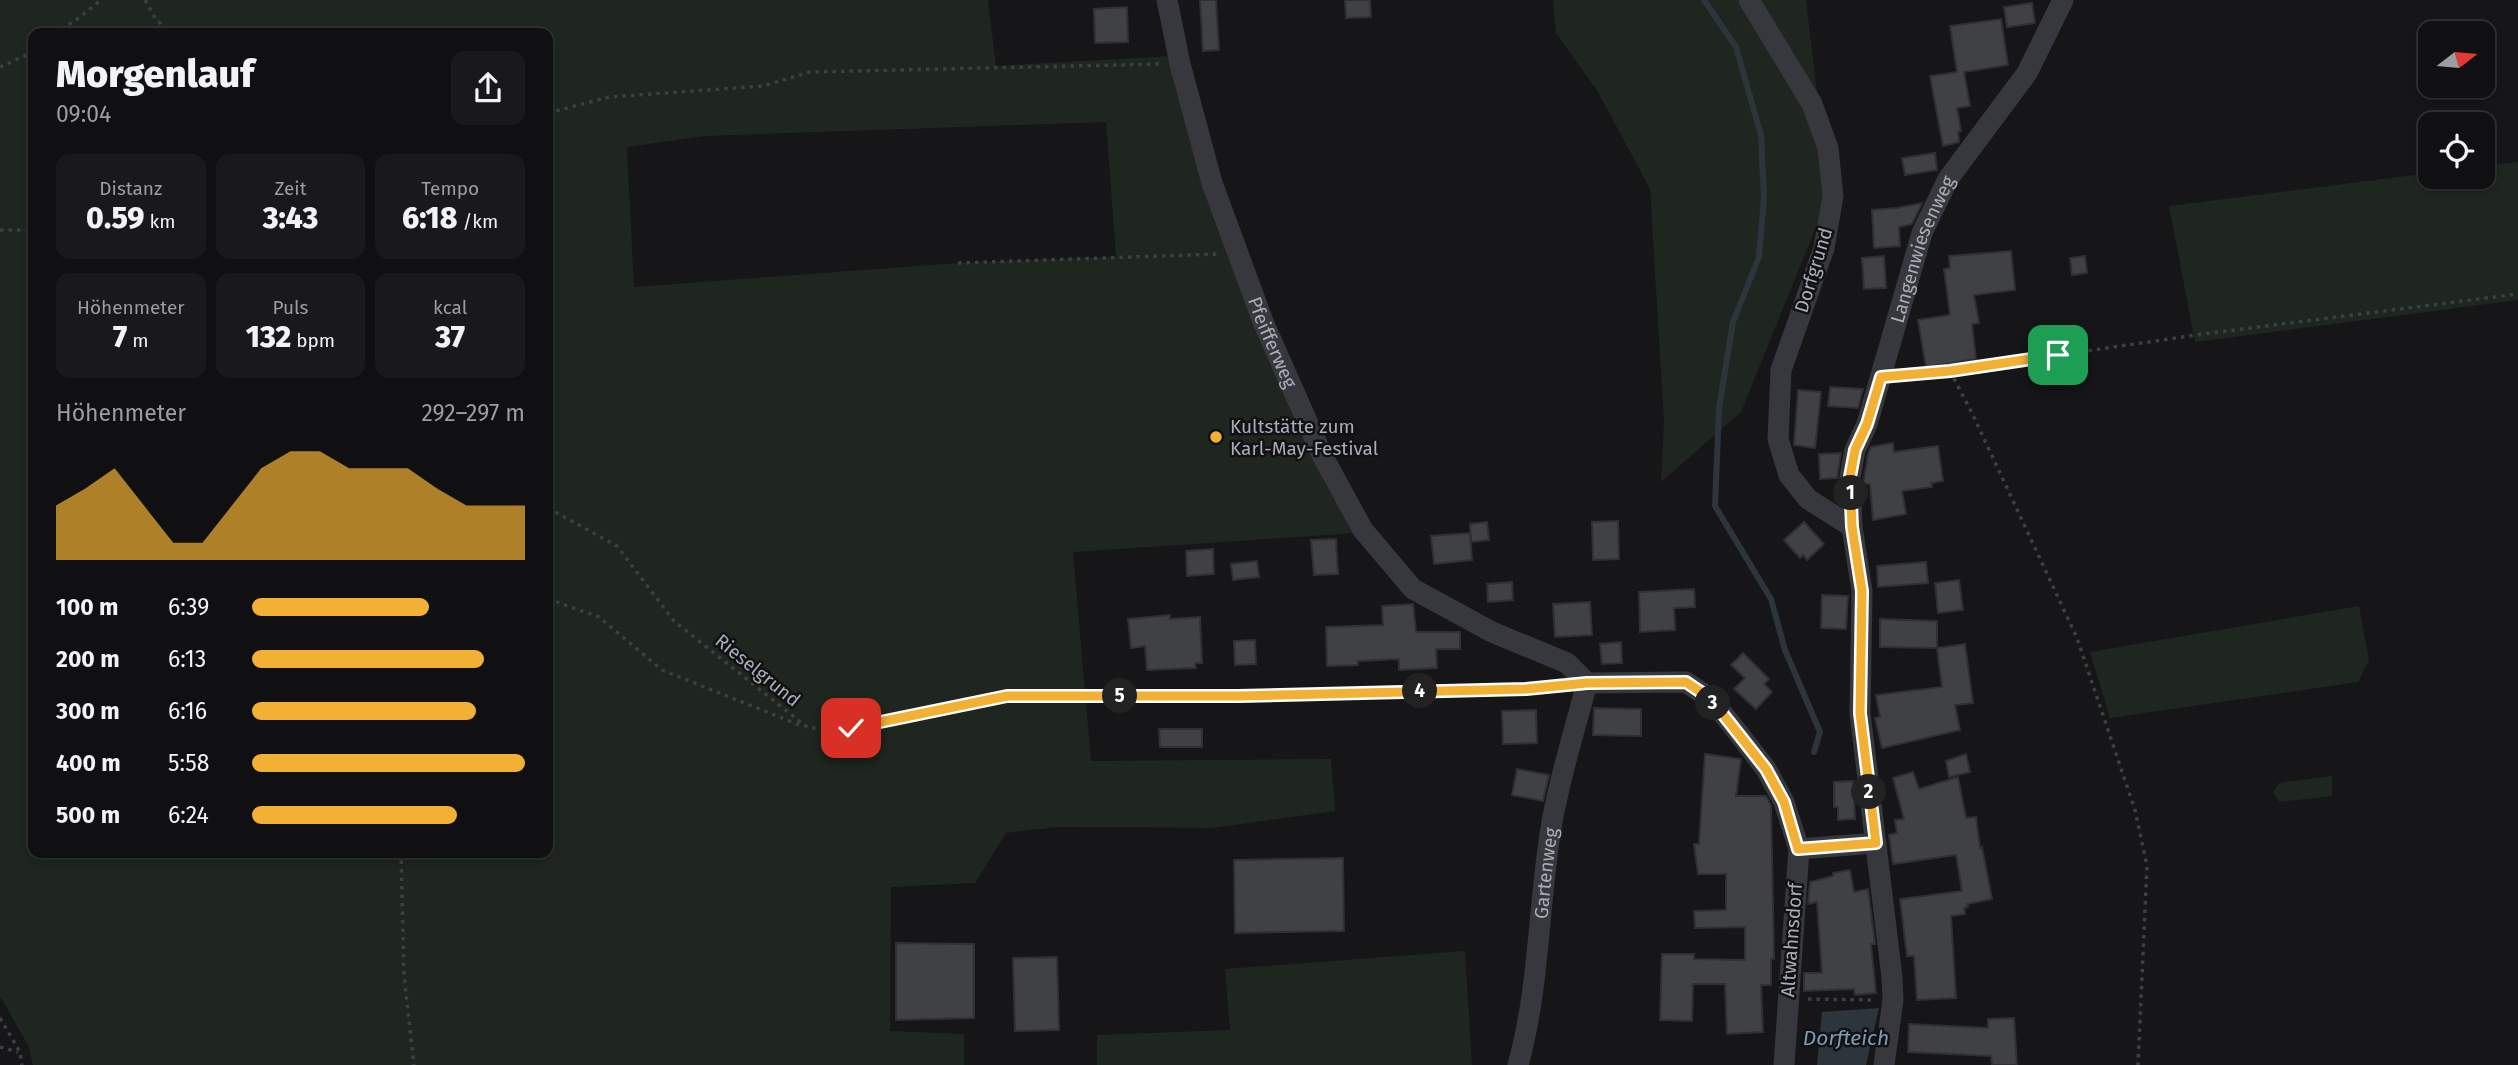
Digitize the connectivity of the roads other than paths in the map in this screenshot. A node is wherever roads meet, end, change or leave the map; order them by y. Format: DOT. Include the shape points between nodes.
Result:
graph roads {
  1 [pos="1167,0"];
  2 [pos="1749,0"];
  3 [pos="2063,0"];
  4 [pos="1852,527"];
  5 [pos="1587,683"];
  6 [pos="1166,696"];
  7 [pos="1876,843"];
  8 [pos="1798,849"];
  9 [pos="1518,1065"];
  10 [pos="1784,1065"];
  11 [pos="1884,1065"];
  1 -- 5 [label="street, Pfeifferweg" via="1212,183 1264,324 1322,455 1363,530 1413,589 1492,632 1567,663"];
  2 -- 4 [label="street, Dorfgrund" via="1812,104 1828,148 1833,197 1824,248 1781,370 1778,439 1789,475 1808,499"];
  3 -- 4 [label="street, Langenwiesenweg" via="2027,73 1948,179 1922,233 1867,424 1855,450 1850,477"];
  4 -- 7 [label="street" via="1862,591 1860,713"];
  5 -- 6 [label="lane" via="1526,689"];
  5 -- 8 [label="street" via="1686,682 1711,699 1766,769 1784,802"];
  5 -- 9 [label="street, Gartenweg" via="1552,822 1527,1033"];
  7 -- 8 [label="street"];
  7 -- 11 [label="street" via="1893,1000"];
  8 -- 10 [label="street, Altwahnsdorf"];
}
